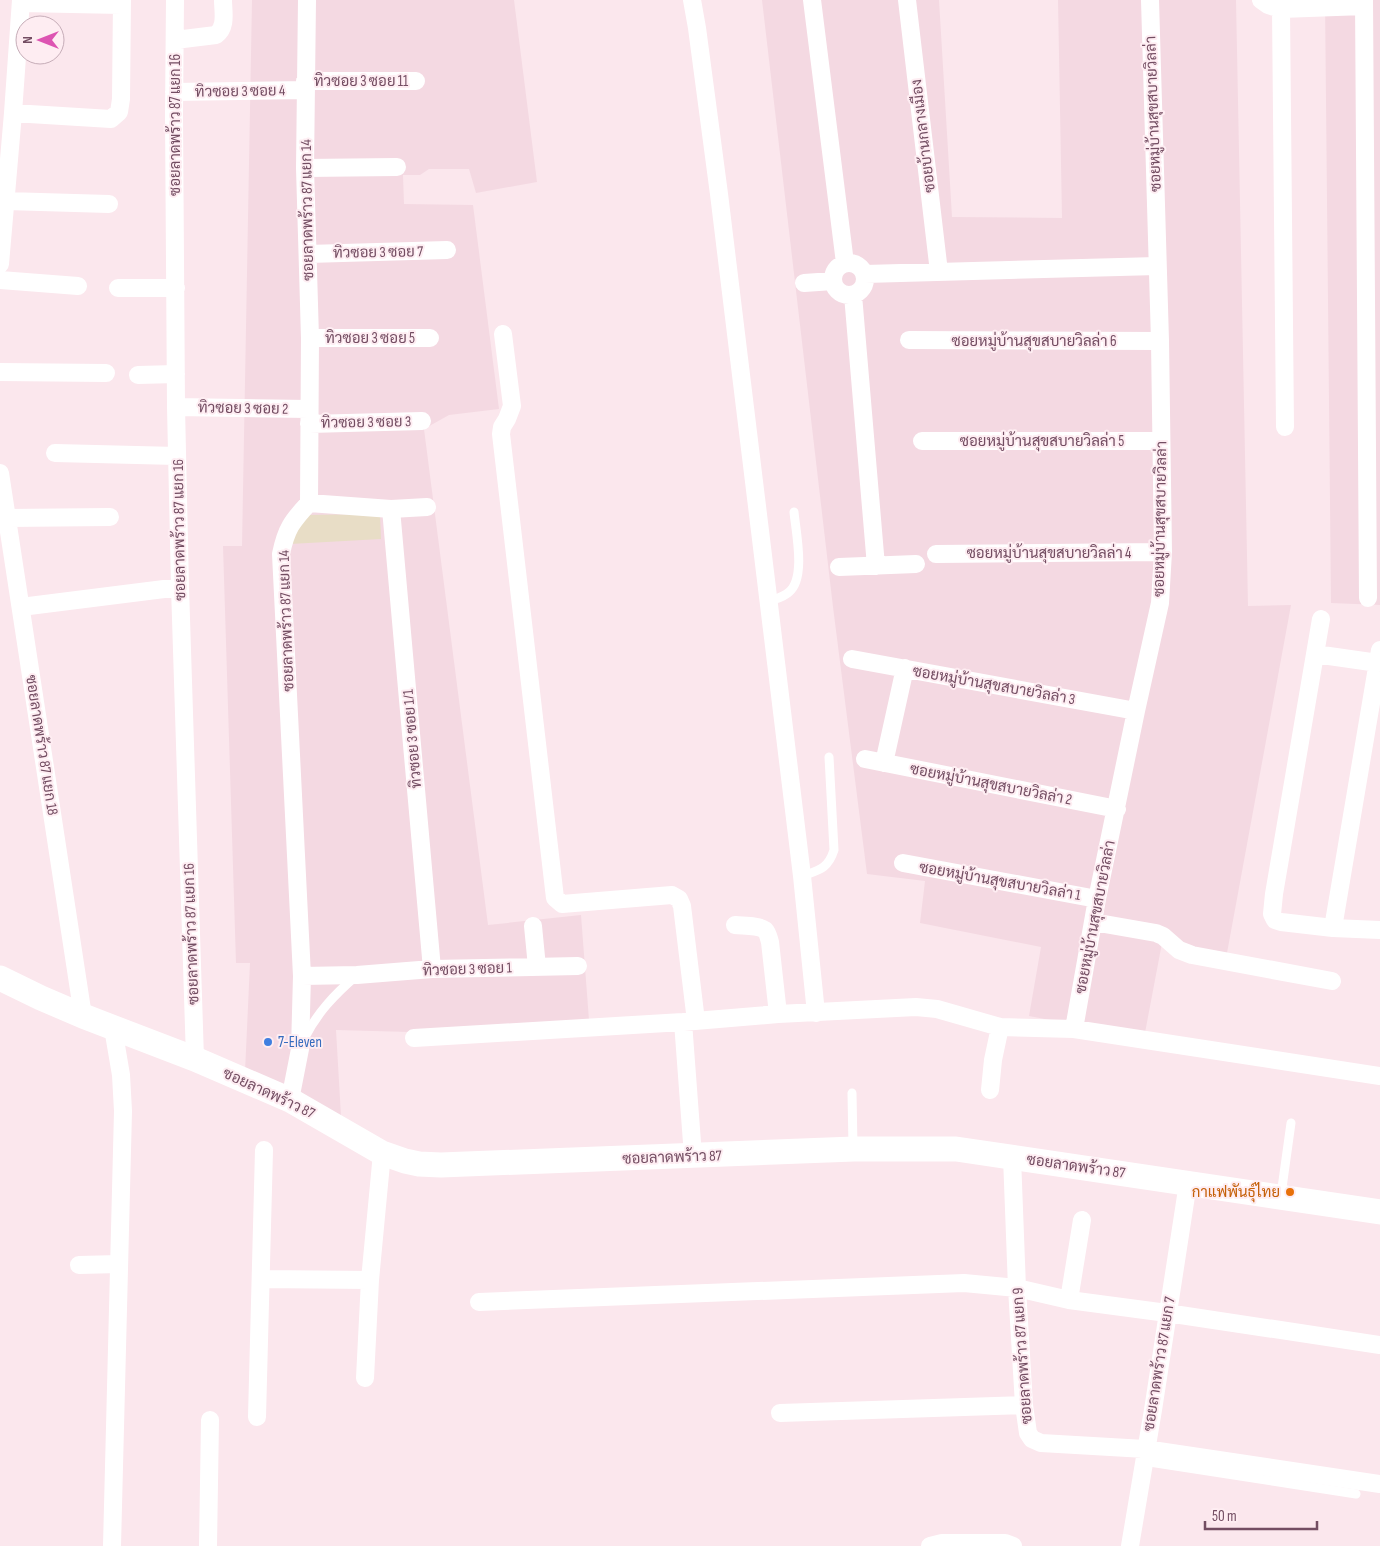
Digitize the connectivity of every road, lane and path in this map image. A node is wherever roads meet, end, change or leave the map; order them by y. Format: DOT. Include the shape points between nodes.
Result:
graph roads {
  1 [pos="175,0"];
  2 [pos="223,0"];
  3 [pos="307,0"];
  4 [pos="692,0"];
  5 [pos="812,0"];
  6 [pos="907,0"];
  7 [pos="1150,0"];
  8 [pos="1261,0"];
  9 [pos="21,2"];
  10 [pos="122,2"];
  11 [pos="1364,3"];
  12 [pos="1281,9"];
  13 [pos="175,40"];
  14 [pos="416,82"];
  15 [pos="305,85"];
  16 [pos="174,92"];
  17 [pos="13,113"];
  18 [pos="397,167"];
  19 [pos="305,168"];
  20 [pos="6,201"];
  21 [pos="109,204"];
  22 [pos="447,250"];
  23 [pos="308,254"];
  24 [pos="845,263"];
  25 [pos="0,264"];
  26 [pos="1157,266"];
  27 [pos="939,272"];
  28 [pos="865,274"];
  29 [pos="0,280"];
  30 [pos="833,281"];
  31 [pos="804,283"];
  32 [pos="78,286"];
  33 [pos="118,288"];
  34 [pos="176,288"];
  35 [pos="853,295"];
  36 [pos="503,334"];
  37 [pos="310,338"];
  38 [pos="430,338"];
  39 [pos="909,340"];
  40 [pos="1160,341"];
  41 [pos="0,372"];
  42 [pos="106,372"];
  43 [pos="176,374"];
  44 [pos="138,375"];
  45 [pos="176,407"];
  46 [pos="309,417"];
  47 [pos="422,421"];
  48 [pos="1285,427"];
  49 [pos="922,441"];
  50 [pos="1161,441"];
  51 [pos="54,453"];
  52 [pos="177,456"];
  53 [pos="0,473"];
  54 [pos="309,502"];
  55 [pos="427,507"];
  56 [pos="391,509"];
  57 [pos="794,512"];
  58 [pos="110,517"];
  59 [pos="7,518"];
  60 [pos="1374,546"];
  61 [pos="1163,552"];
  62 [pos="936,554"];
  63 [pos="916,564"];
  64 [pos="876,566"];
  65 [pos="839,567"];
  66 [pos="180,587"];
  67 [pos="1368,598"];
  68 [pos="768,602"];
  69 [pos="22,607"];
  70 [pos="1321,619"];
  71 [pos="1315,654"];
  72 [pos="1379,657"];
  73 [pos="852,659"];
  74 [pos="905,668"];
  75 [pos="1136,710"];
  76 [pos="829,757"];
  77 [pos="865,759"];
  78 [pos="884,763"];
  79 [pos="1117,809"];
  80 [pos="902,863"];
  81 [pos="802,876"];
  82 [pos="1098,899"];
  83 [pos="1093,922"];
  84 [pos="735,925"];
  85 [pos="533,926"];
  86 [pos="1333,928"];
  87 [pos="1380,930"];
  88 [pos="578,966"];
  89 [pos="537,967"];
  90 [pos="432,969"];
  91 [pos="357,975"];
  92 [pos="302,976"];
  93 [pos="0,978"];
  94 [pos="1332,981"];
  95 [pos="816,1013"];
  96 [pos="778,1014"];
  97 [pos="83,1016"];
  98 [pos="690,1021"];
  99 [pos="1000,1027"];
  100 [pos="113,1028"];
  101 [pos="1074,1029"];
  102 [pos="414,1038"];
  103 [pos="300,1048"];
  104 [pos="195,1059"];
  105 [pos="1380,1076"];
  106 [pos="990,1090"];
  107 [pos="852,1094"];
  108 [pos="290,1100"];
  109 [pos="1291,1123"];
  110 [pos="854,1149"];
  111 [pos="264,1150"];
  112 [pos="382,1153"];
  113 [pos="693,1156"];
  114 [pos="1012,1157"];
  115 [pos="1188,1183"];
  116 [pos="1281,1198"];
  117 [pos="1380,1212"];
  118 [pos="1082,1220"];
  119 [pos="119,1264"];
  120 [pos="79,1265"];
  121 [pos="261,1279"];
  122 [pos="370,1280"];
  123 [pos="1017,1288"];
  124 [pos="1069,1300"];
  125 [pos="479,1302"];
  126 [pos="1167,1313"];
  127 [pos="1380,1346"];
  128 [pos="365,1378"];
  129 [pos="1024,1405"];
  130 [pos="780,1413"];
  131 [pos="257,1417"];
  132 [pos="210,1420"];
  133 [pos="1144,1455"];
  134 [pos="1380,1484"];
  135 [pos="1356,1494"];
  136 [pos="112,1546"];
  137 [pos="208,1546"];
  138 [pos="930,1546"];
  139 [pos="1013,1546"];
  140 [pos="1130,1546"];
  1 -- 13 [label="street, ซอยลาดพร้าว 87 แยก 16"];
  2 -- 13 [label="street" via="221,32"];
  3 -- 15 [label="street, ซอยลาดพร้าว 87 แยก 14"];
  4 -- 68 [label="street" via="708,106"];
  5 -- 24 [label="street"];
  6 -- 27 [label="street, ซอยบ้านกลางเมือง"];
  7 -- 26 [label="street, ซอยหมู่บ้านสุขสบายวิลล่า"];
  8 -- 12 [label="street"];
  9 -- 10 [label="street"];
  9 -- 17 [label="street"];
  10 -- 17 [label="street" via="120,112 111,119"];
  11 -- 12 [label="street"];
  11 -- 60 [label="street"];
  12 -- 48 [label="street"];
  13 -- 16 [label="street, ซอยลาดพร้าว 87 แยก 16"];
  14 -- 15 [label="street, ทิวซอย 3 ซอย 11"];
  15 -- 16 [label="street, ทิวซอย 3 ซอย 4"];
  15 -- 19 [label="street, ซอยลาดพร้าว 87 แยก 14"];
  16 -- 34 [label="street, ซอยลาดพร้าว 87 แยก 16"];
  17 -- 20 [label="street"];
  18 -- 19 [label="street"];
  19 -- 23 [label="street, ซอยลาดพร้าว 87 แยก 14"];
  20 -- 21 [label="street"];
  20 -- 25 [label="street"];
  22 -- 23 [label="street, ทิวซอย 3 ซอย 7"];
  23 -- 37 [label="street, ซอยลาดพร้าว 87 แยก 14"];
  24 -- 28 [label="street" via="857,264"];
  24 -- 30 [label="street" via="835,269"];
  26 -- 27 [label="street"];
  26 -- 40 [label="street, ซอยหมู่บ้านสุขสบายวิลล่า"];
  27 -- 28 [label="street"];
  28 -- 35 [label="street" via="864,287"];
  29 -- 32 [label="street"];
  30 -- 31 [label="street"];
  30 -- 35 [label="street" via="840,292"];
  33 -- 34 [label="street"];
  34 -- 43 [label="street, ซอยลาดพร้าว 87 แยก 16"];
  35 -- 64 [label="street"];
  36 -- 98 [label="street" via="512,406 501,434 556,898 562,904 672,895 679,899"];
  37 -- 38 [label="street, ทิวซอย 3 ซอย 5"];
  37 -- 46 [label="street, ซอยลาดพร้าว 87 แยก 14"];
  39 -- 40 [label="street, ซอยหมู่บ้านสุขสบายวิลล่า 6"];
  40 -- 50 [label="street, ซอยหมู่บ้านสุขสบายวิลล่า"];
  41 -- 42 [label="street"];
  43 -- 44 [label="street"];
  43 -- 45 [label="street, ซอยลาดพร้าว 87 แยก 16"];
  45 -- 46 [label="street, ทิวซอย 3 ซอย 2"];
  45 -- 52 [label="street, ซอยลาดพร้าว 87 แยก 16"];
  46 -- 47 [label="street, ทิวซอย 3 ซอย 3"];
  46 -- 54 [label="street, ซอยลาดพร้าว 87 แยก 14"];
  49 -- 50 [label="street, ซอยหมู่บ้านสุขสบายวิลล่า 5"];
  50 -- 61 [label="street, ซอยหมู่บ้านสุขสบายวิลล่า"];
  51 -- 52 [label="street"];
  52 -- 66 [label="street, ซอยลาดพร้าว 87 แยก 16"];
  53 -- 59 [label="street, ซอยลาดพร้าว 87 แยก 18"];
  54 -- 56 [label="street"];
  54 -- 92 [label="street, ซอยลาดพร้าว 87 แยก 14" via="291,522 281,554"];
  55 -- 56 [label="street"];
  56 -- 90 [label="street, ทิวซอย 3 ซอย 1/1"];
  57 -- 68 [label="lane" via="798,580 791,591"];
  58 -- 59 [label="street"];
  59 -- 69 [label="street, ซอยลาดพร้าว 87 แยก 18"];
  60 -- 67 [label="street"];
  61 -- 62 [label="street, ซอยหมู่บ้านสุขสบายวิลล่า 4"];
  61 -- 75 [label="street, ซอยหมู่บ้านสุขสบายวิลล่า" via="1160,603"];
  63 -- 64 [label="street"];
  64 -- 65 [label="street"];
  66 -- 69 [label="street"];
  66 -- 104 [label="street, ซอยลาดพร้าว 87 แยก 16"];
  68 -- 81 [label="street"];
  69 -- 97 [label="street, ซอยลาดพร้าว 87 แยก 18"];
  70 -- 71 [label="street"];
  71 -- 72 [label="street"];
  71 -- 86 [label="street" via="1272,914 1281,922"];
  72 -- 86 [label="street"];
  73 -- 74 [label="street, ซอยหมู่บ้านสุขสบายวิลล่า 3"];
  74 -- 75 [label="street, ซอยหมู่บ้านสุขสบายวิลล่า 3"];
  74 -- 78 [label="street"];
  75 -- 79 [label="street, ซอยหมู่บ้านสุขสบายวิลล่า"];
  76 -- 81 [label="lane" via="834,850 827,866"];
  77 -- 78 [label="street, ซอยหมู่บ้านสุขสบายวิลล่า 2"];
  78 -- 79 [label="street, ซอยหมู่บ้านสุขสบายวิลล่า 2"];
  79 -- 82 [label="street, ซอยหมู่บ้านสุขสบายวิลล่า"];
  80 -- 82 [label="street, ซอยหมู่บ้านสุขสบายวิลล่า 1"];
  81 -- 95 [label="street"];
  82 -- 83 [label="street, ซอยหมู่บ้านสุขสบายวิลล่า"];
  83 -- 94 [label="street" via="1156,933 1192,956"];
  83 -- 101 [label="street, ซอยหมู่บ้านสุขสบายวิลล่า"];
  84 -- 96 [label="street" via="765,930 768,936"];
  85 -- 89 [label="street"];
  86 -- 87 [label="street"];
  88 -- 89 [label="street, ทิวซอย 3 ซอย 1"];
  89 -- 90 [label="street, ทิวซอย 3 ซอย 1"];
  90 -- 91 [label="street, ทิวซอย 3 ซอย 1"];
  91 -- 92 [label="street, ทิวซอย 3 ซอย 1"];
  91 -- 103 [label="lane" via="322,1008"];
  92 -- 103 [label="street, ซอยลาดพร้าว 87 แยก 14"];
  93 -- 97 [label="street, ซอยลาดพร้าว 87"];
  95 -- 96 [label="street"];
  95 -- 99 [label="street" via="896,1007 937,1009"];
  96 -- 98 [label="street"];
  97 -- 100 [label="street, ซอยลาดพร้าว 87"];
  98 -- 102 [label="street"];
  98 -- 113 [label="street"];
  99 -- 101 [label="street"];
  99 -- 106 [label="street"];
  100 -- 104 [label="street, ซอยลาดพร้าว 87"];
  100 -- 119 [label="street" via="123,1111"];
  101 -- 105 [label="street"];
  103 -- 108 [label="street, ซอยลาดพร้าว 87 แยก 14"];
  104 -- 108 [label="street, ซอยลาดพร้าว 87"];
  107 -- 110 [label="lane"];
  108 -- 112 [label="street, ซอยลาดพร้าว 87"];
  109 -- 116 [label="lane"];
  110 -- 113 [label="street, ซอยลาดพร้าว 87"];
  110 -- 114 [label="street, ซอยลาดพร้าว 87" via="956,1149"];
  111 -- 121 [label="street"];
  112 -- 113 [label="street, ซอยลาดพร้าว 87" via="405,1162 441,1165"];
  112 -- 122 [label="street"];
  114 -- 115 [label="street, ซอยลาดพร้าว 87"];
  114 -- 123 [label="street, ซอยลาดพร้าว 87 แยก 9"];
  115 -- 116 [label="street, ซอยลาดพร้าว 87"];
  115 -- 126 [label="street, ซอยลาดพร้าว 87 แยก 7"];
  116 -- 117 [label="street, ซอยลาดพร้าว 87"];
  118 -- 124 [label="street"];
  119 -- 120 [label="street"];
  119 -- 136 [label="street"];
  121 -- 122 [label="street"];
  121 -- 131 [label="street"];
  122 -- 128 [label="street"];
  123 -- 124 [label="street"];
  123 -- 125 [label="street" via="955,1284"];
  123 -- 129 [label="street, ซอยลาดพร้าว 87 แยก 9"];
  124 -- 126 [label="street"];
  126 -- 127 [label="street"];
  126 -- 133 [label="street, ซอยลาดพร้าว 87 แยก 7"];
  129 -- 130 [label="street"];
  129 -- 133 [label="street, ซอยลาดพร้าว 87 แยก 9" via="1028,1433 1041,1443"];
  132 -- 137 [label="street"];
  133 -- 134 [label="street, ซอยลาดพร้าว 87 แยก 9"];
  133 -- 135 [label="lane"];
  133 -- 140 [label="street, ซอยลาดพร้าว 87 แยก 7"];
  138 -- 139 [label="street" via="1006,1543"];
}
